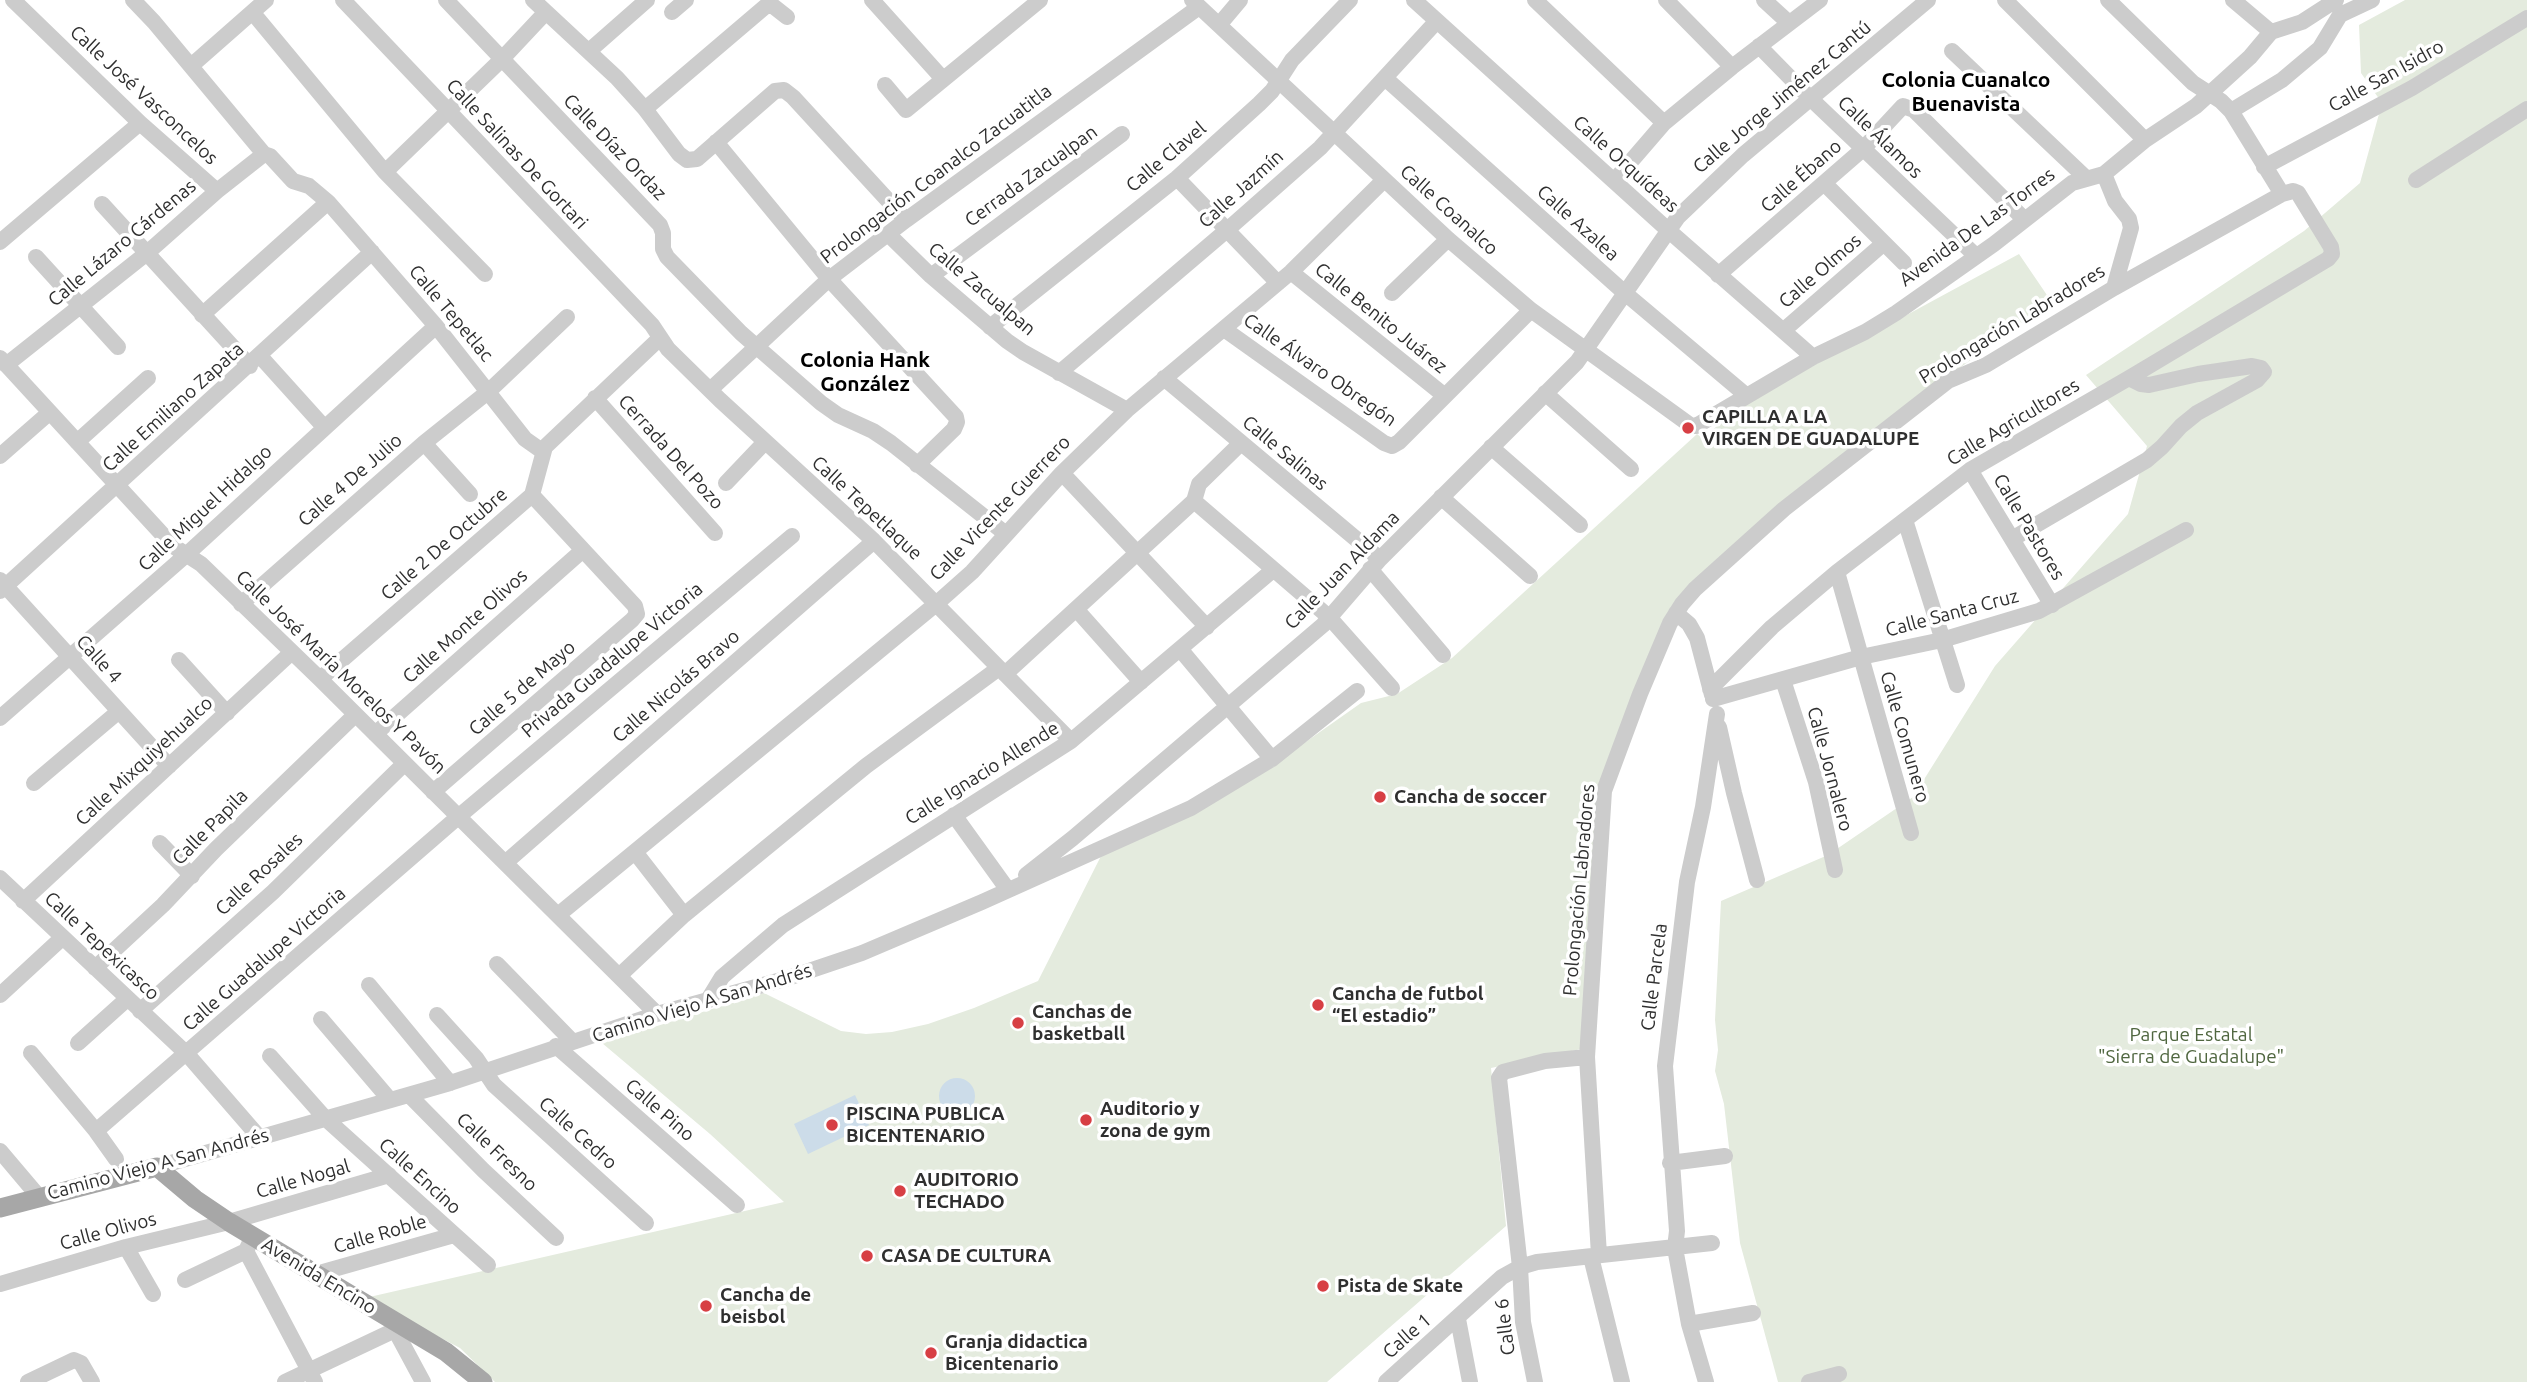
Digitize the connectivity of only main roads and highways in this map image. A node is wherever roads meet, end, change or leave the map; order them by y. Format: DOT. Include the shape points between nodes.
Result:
graph roads {
  1 [pos="158,1167"];
  2 [pos="0,1208"];
  3 [pos="483,1382"];
  1 -- 2 [label="main road, Camino Viejo A San Andrés"];
  1 -- 3 [label="main road, Avenida Encino" via="250,1244 316,1274 457,1360"];
}
